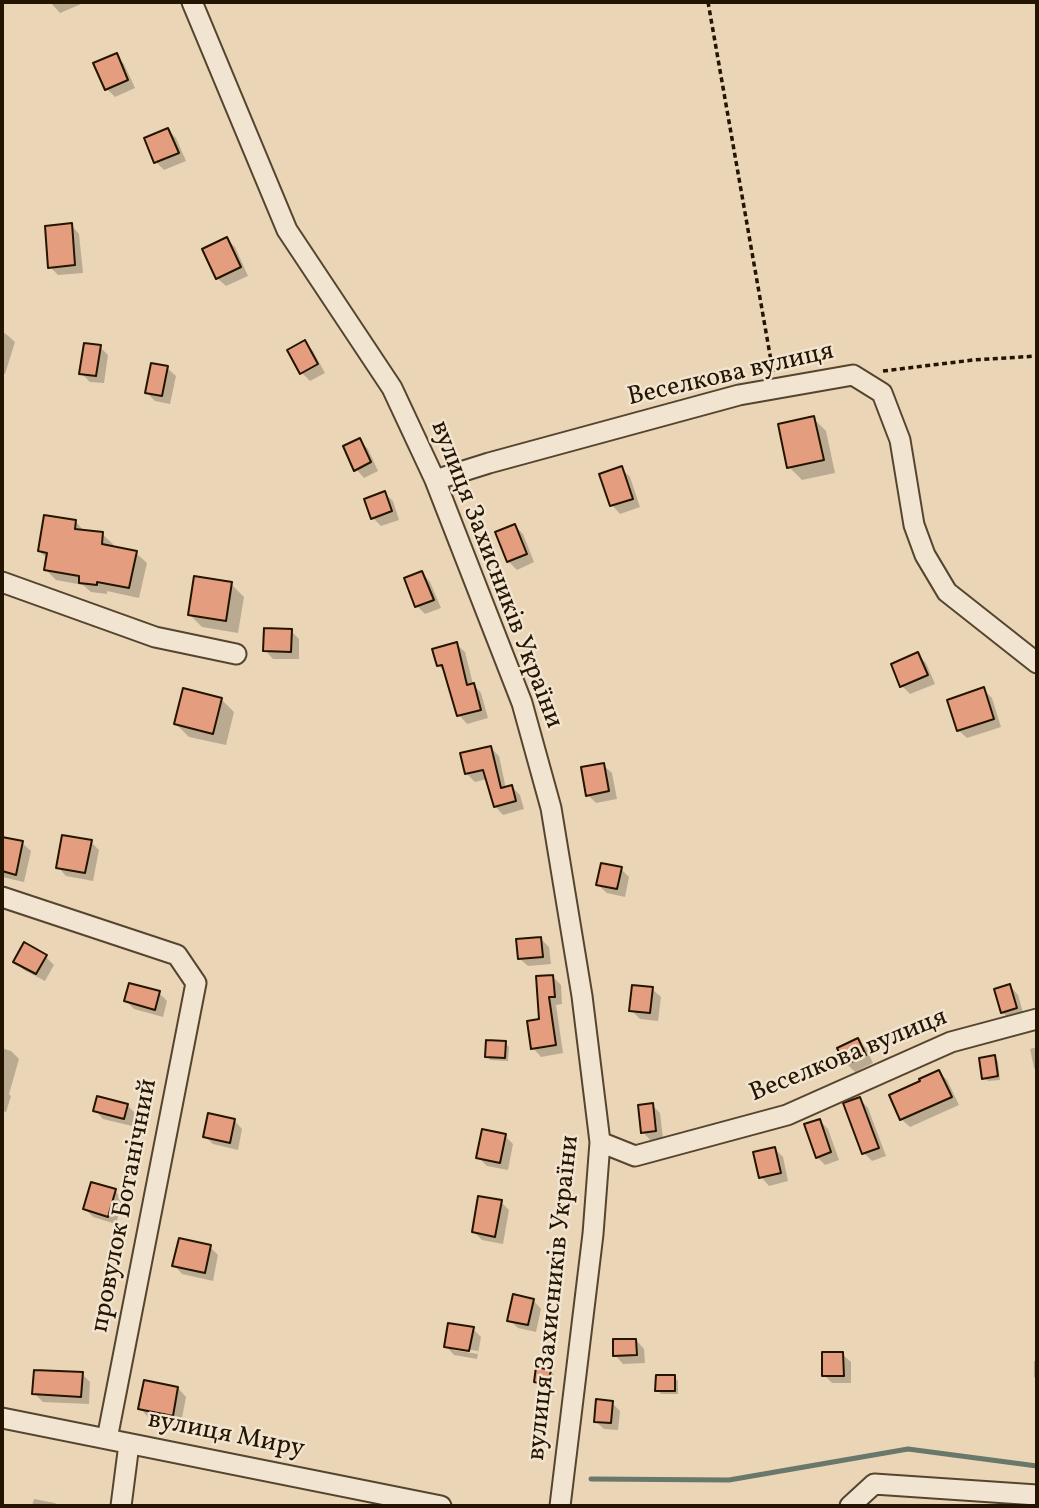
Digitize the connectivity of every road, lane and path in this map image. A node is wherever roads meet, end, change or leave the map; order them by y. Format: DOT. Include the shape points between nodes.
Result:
graph roads {
  1 [pos="192,2"];
  2 [pos="708,2"];
  3 [pos="1037,356"];
  4 [pos="853,375"];
  5 [pos="775,389"];
  6 [pos="435,480"];
  7 [pos="2,582"];
  8 [pos="236,654"];
  9 [pos="1037,663"];
  10 [pos="2,897"];
  11 [pos="1037,1019"];
  12 [pos="600,1142"];
  13 [pos="2,1418"];
  14 [pos="107,1439"];
  15 [pos="129,1444"];
  16 [pos="1037,1495"];
  17 [pos="121,1506"];
  18 [pos="441,1506"];
  19 [pos="560,1506"];
  20 [pos="849,1506"];
  1 -- 6 [label="street, вулиця Захисників України" via="287,230 392,388"];
  2 -- 5 [label="path"];
  3 -- 4 [label="path"];
  4 -- 5 [label="street, Веселкова вулиця"];
  4 -- 9 [label="street, Веселкова вулиця" via="882,393 900,440 914,525 947,592"];
  5 -- 6 [label="street, Веселкова вулиця"];
  6 -- 12 [label="street, вулиця Захисників України" via="522,703 551,808"];
  7 -- 8 [label="street" via="155,637"];
  10 -- 14 [label="street, провулок Ботанічний" via="177,955 196,983"];
  11 -- 12 [label="street, Веселкова вулиця" via="951,1042 787,1115 635,1156"];
  12 -- 19 [label="street, вулиця Захисників України"];
  13 -- 14 [label="street, вулиця Миру"];
  14 -- 15 [label="street, вулиця Миру"];
  15 -- 17 [label="street"];
  15 -- 18 [label="street, вулиця Миру"];
  16 -- 20 [label="street" via="874,1484"];
}
